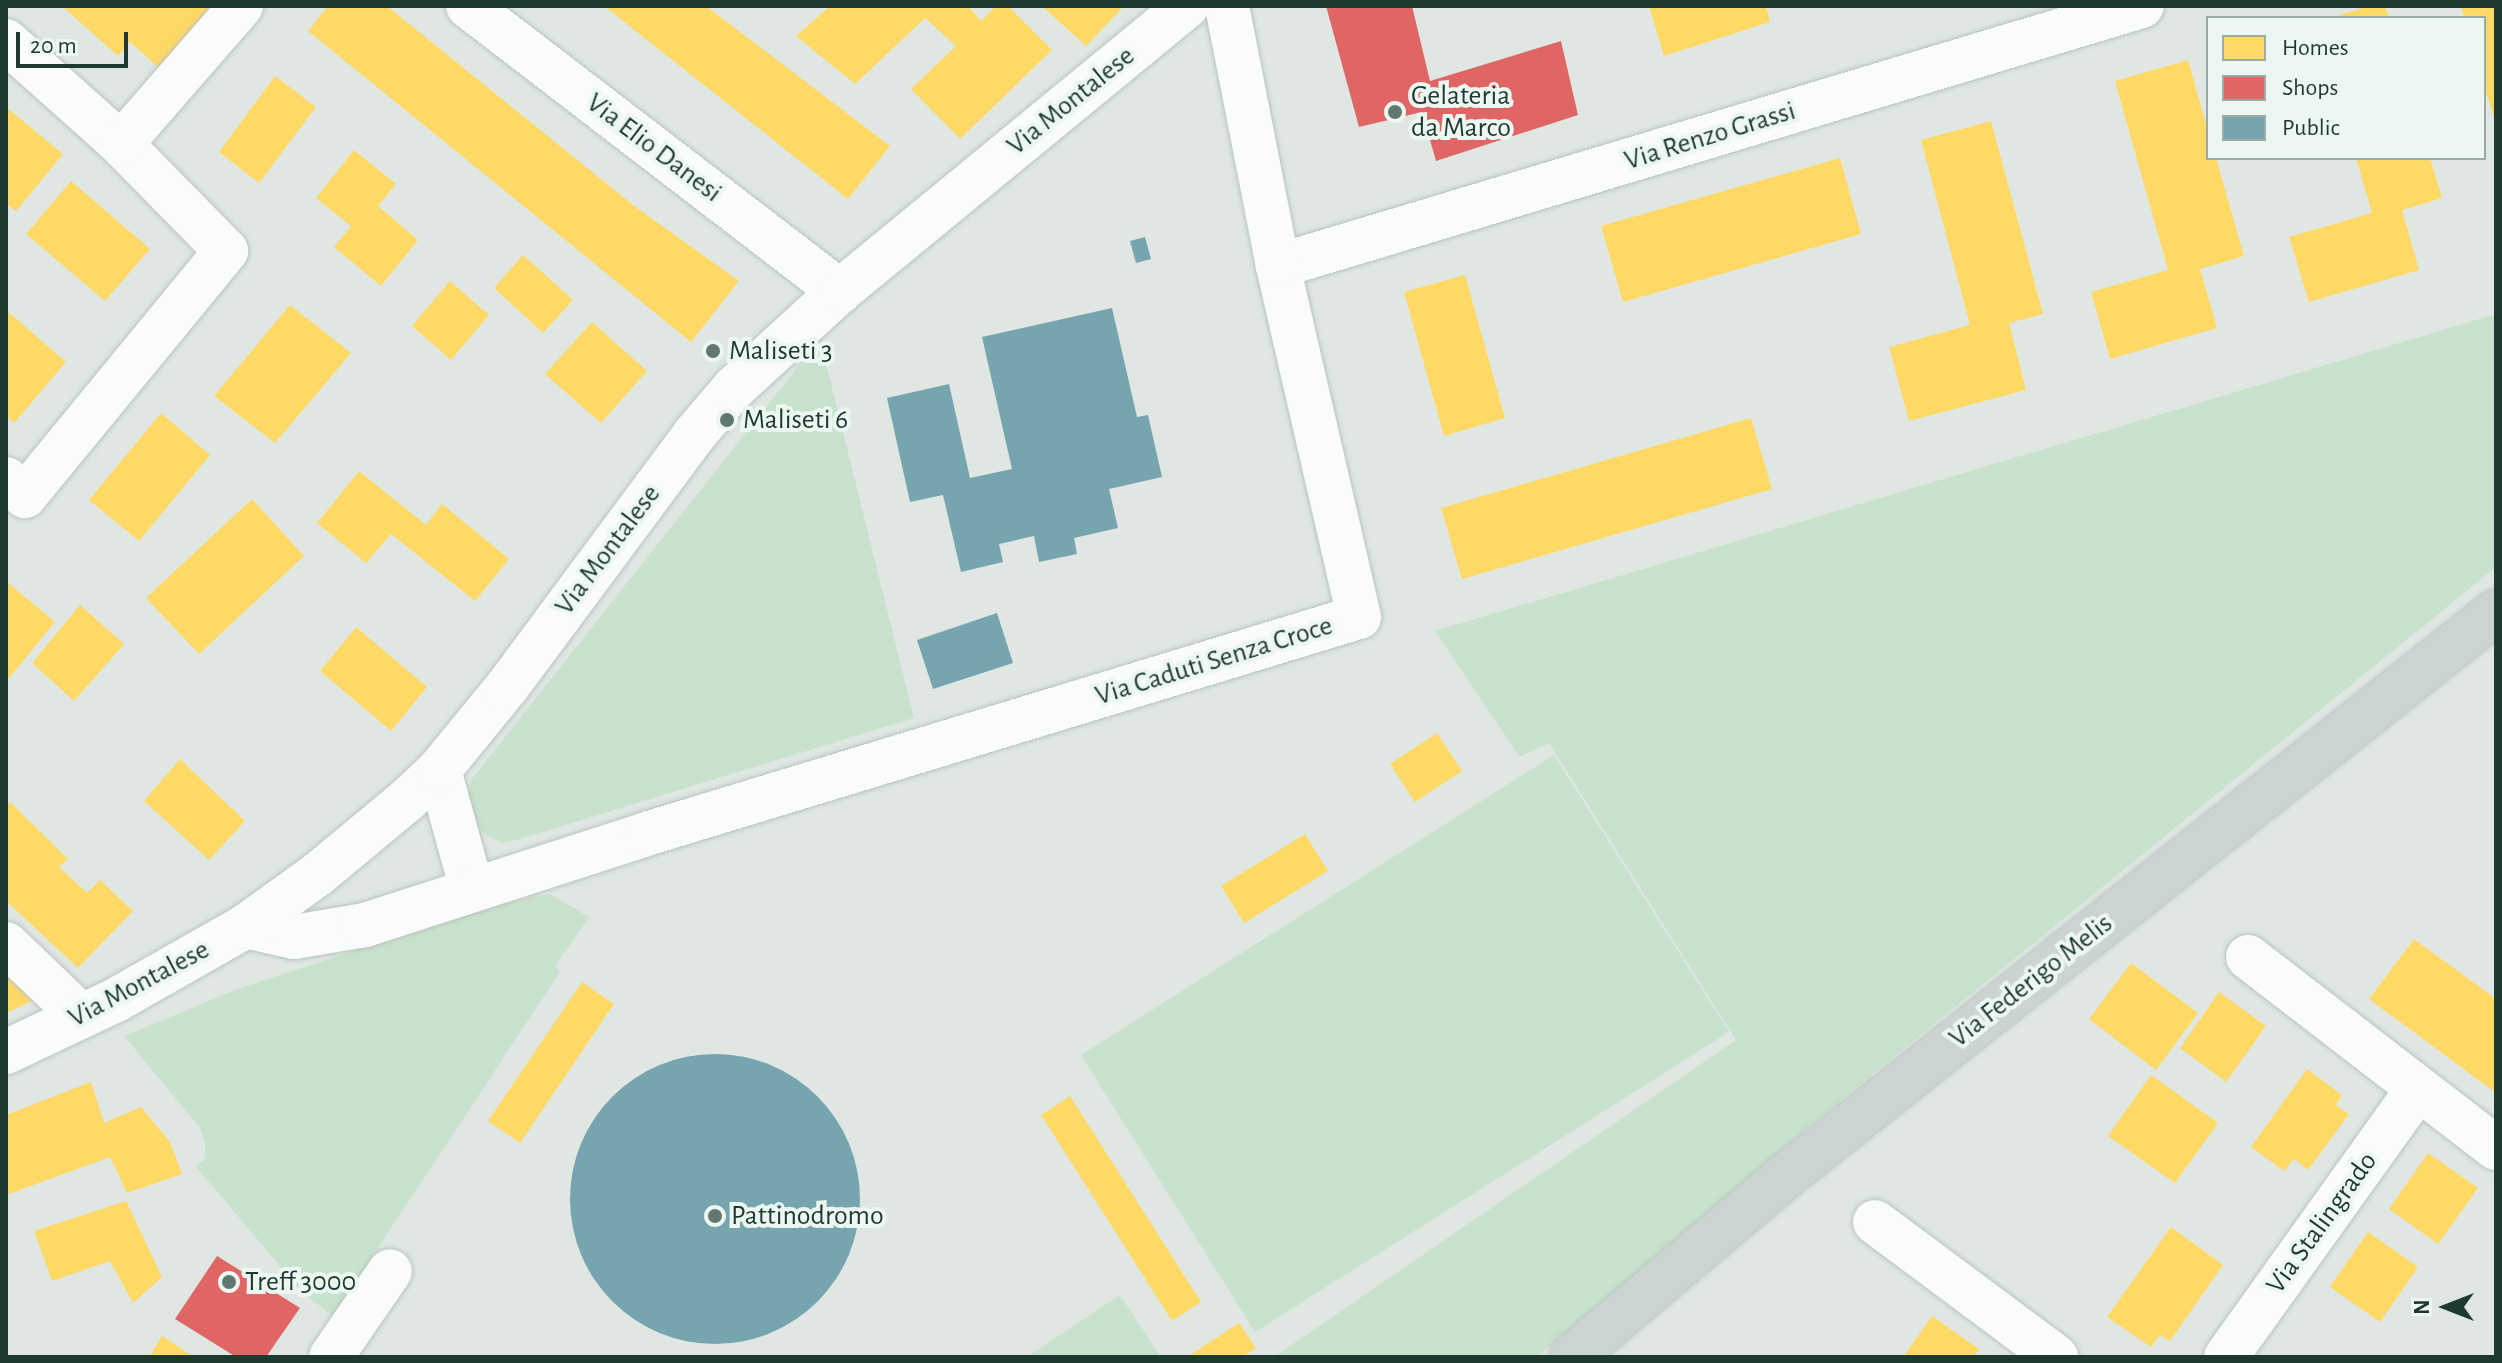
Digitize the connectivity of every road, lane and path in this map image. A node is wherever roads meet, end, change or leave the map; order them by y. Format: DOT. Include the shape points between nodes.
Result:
graph roads {
  1 [pos="241,6"];
  2 [pos="468,6"];
  3 [pos="1187,6"];
  4 [pos="1227,6"];
  5 [pos="2142,6"];
  6 [pos="6,41"];
  7 [pos="121,144"];
  8 [pos="1278,266"];
  9 [pos="840,291"];
  10 [pos="16,488"];
  11 [pos="2496,612"];
  12 [pos="439,770"];
  13 [pos="472,890"];
  14 [pos="246,926"];
  15 [pos="6,944"];
  16 [pos="2248,957"];
  17 [pos="81,1016"];
  18 [pos="6,1052"];
  19 [pos="2418,1089"];
  20 [pos="2496,1148"];
  21 [pos="1875,1222"];
  22 [pos="390,1271"];
  23 [pos="331,1357"];
  24 [pos="1572,1357"];
  25 [pos="2056,1357"];
  26 [pos="2226,1357"];
  1 -- 7 [label="street"];
  2 -- 9 [label="street, Via Elio Danesi"];
  3 -- 9 [label="street, Via Montalese"];
  4 -- 8 [label="street, Via Caduti Senza Croce"];
  5 -- 8 [label="street, Via Renzo Grassi"];
  6 -- 7 [label="street"];
  7 -- 10 [label="street" via="226,251"];
  8 -- 13 [label="street, Via Caduti Senza Croce" via="1359,617"];
  9 -- 12 [label="street, Via Montalese" via="734,388 694,435"];
  11 -- 24 [label="main road, Via Federigo Melis" via="1797,1167"];
  12 -- 13 [label="street"];
  12 -- 14 [label="street, Via Montalese" via="330,864"];
  13 -- 14 [label="street, Via Caduti Senza Croce" via="322,935 294,937"];
  14 -- 17 [label="street, Via Montalese"];
  15 -- 17 [label="street"];
  16 -- 19 [label="street"];
  17 -- 18 [label="street, Via Montalese"];
  19 -- 20 [label="street"];
  19 -- 26 [label="street, Via Stalingrado"];
  21 -- 25 [label="street"];
  22 -- 23 [label="street"];
}
